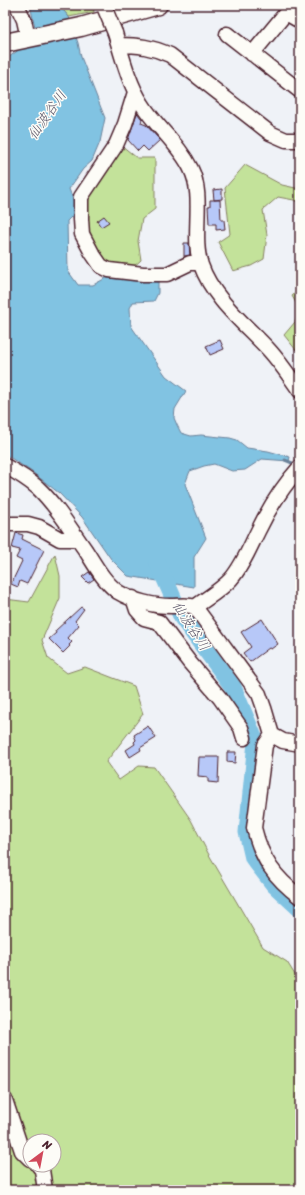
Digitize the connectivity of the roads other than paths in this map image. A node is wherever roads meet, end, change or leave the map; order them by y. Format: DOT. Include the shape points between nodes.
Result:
graph roads {
  1 [pos="17,5"];
  2 [pos="158,5"];
  3 [pos="104,7"];
  4 [pos="288,9"];
  5 [pos="300,21"];
  6 [pos="227,34"];
  7 [pos="30,38"];
  8 [pos="117,39"];
  9 [pos="5,43"];
  10 [pos="252,54"];
  11 [pos="300,91"];
  12 [pos="135,92"];
  13 [pos="300,140"];
  14 [pos="200,263"];
  15 [pos="300,391"];
  16 [pos="5,466"];
  17 [pos="295,472"];
  18 [pos="5,524"];
  19 [pos="77,539"];
  20 [pos="135,599"];
  21 [pos="191,606"];
  22 [pos="272,735"];
  23 [pos="244,738"];
  24 [pos="300,744"];
  25 [pos="300,897"];
  26 [pos="5,1100"];
  27 [pos="22,1151"];
  28 [pos="42,1173"];
  29 [pos="45,1190"];
  1 -- 7 [label="street"];
  2 -- 7 [label="main road" via="81,27"];
  3 -- 8 [label="street, bridge"];
  4 -- 5 [label="street"];
  4 -- 10 [label="street"];
  6 -- 10 [label="street"];
  7 -- 9 [label="main road"];
  8 -- 12 [label="street"];
  8 -- 13 [label="street" via="170,55 270,133 286,140"];
  10 -- 11 [label="street"];
  12 -- 14 [label="street" via="142,105 183,154 192,170 197,187"];
  12 -- 14 [label="street" via="116,145 81,197 82,234 101,266 109,270 167,274 190,263"];
  14 -- 15 [label="street" via="207,281 270,351"];
  16 -- 19 [label="street" via="38,488"];
  17 -- 21 [label="street" via="274,502 231,578 221,588"];
  18 -- 19 [label="street" via="28,524 60,539"];
  19 -- 20 [label="street" via="106,581 118,592"];
  20 -- 21 [label="street" via="156,605"];
  20 -- 23 [label="street" via="137,610 144,618 159,622 190,664 220,698 241,728"];
  21 -- 22 [label="street" via="258,694"];
  22 -- 24 [label="street" via="283,742"];
  22 -- 25 [label="street" via="265,745 254,828 267,863 284,885"];
  26 -- 27 [label="street"];
  28 -- 29 [label="street"];
}
